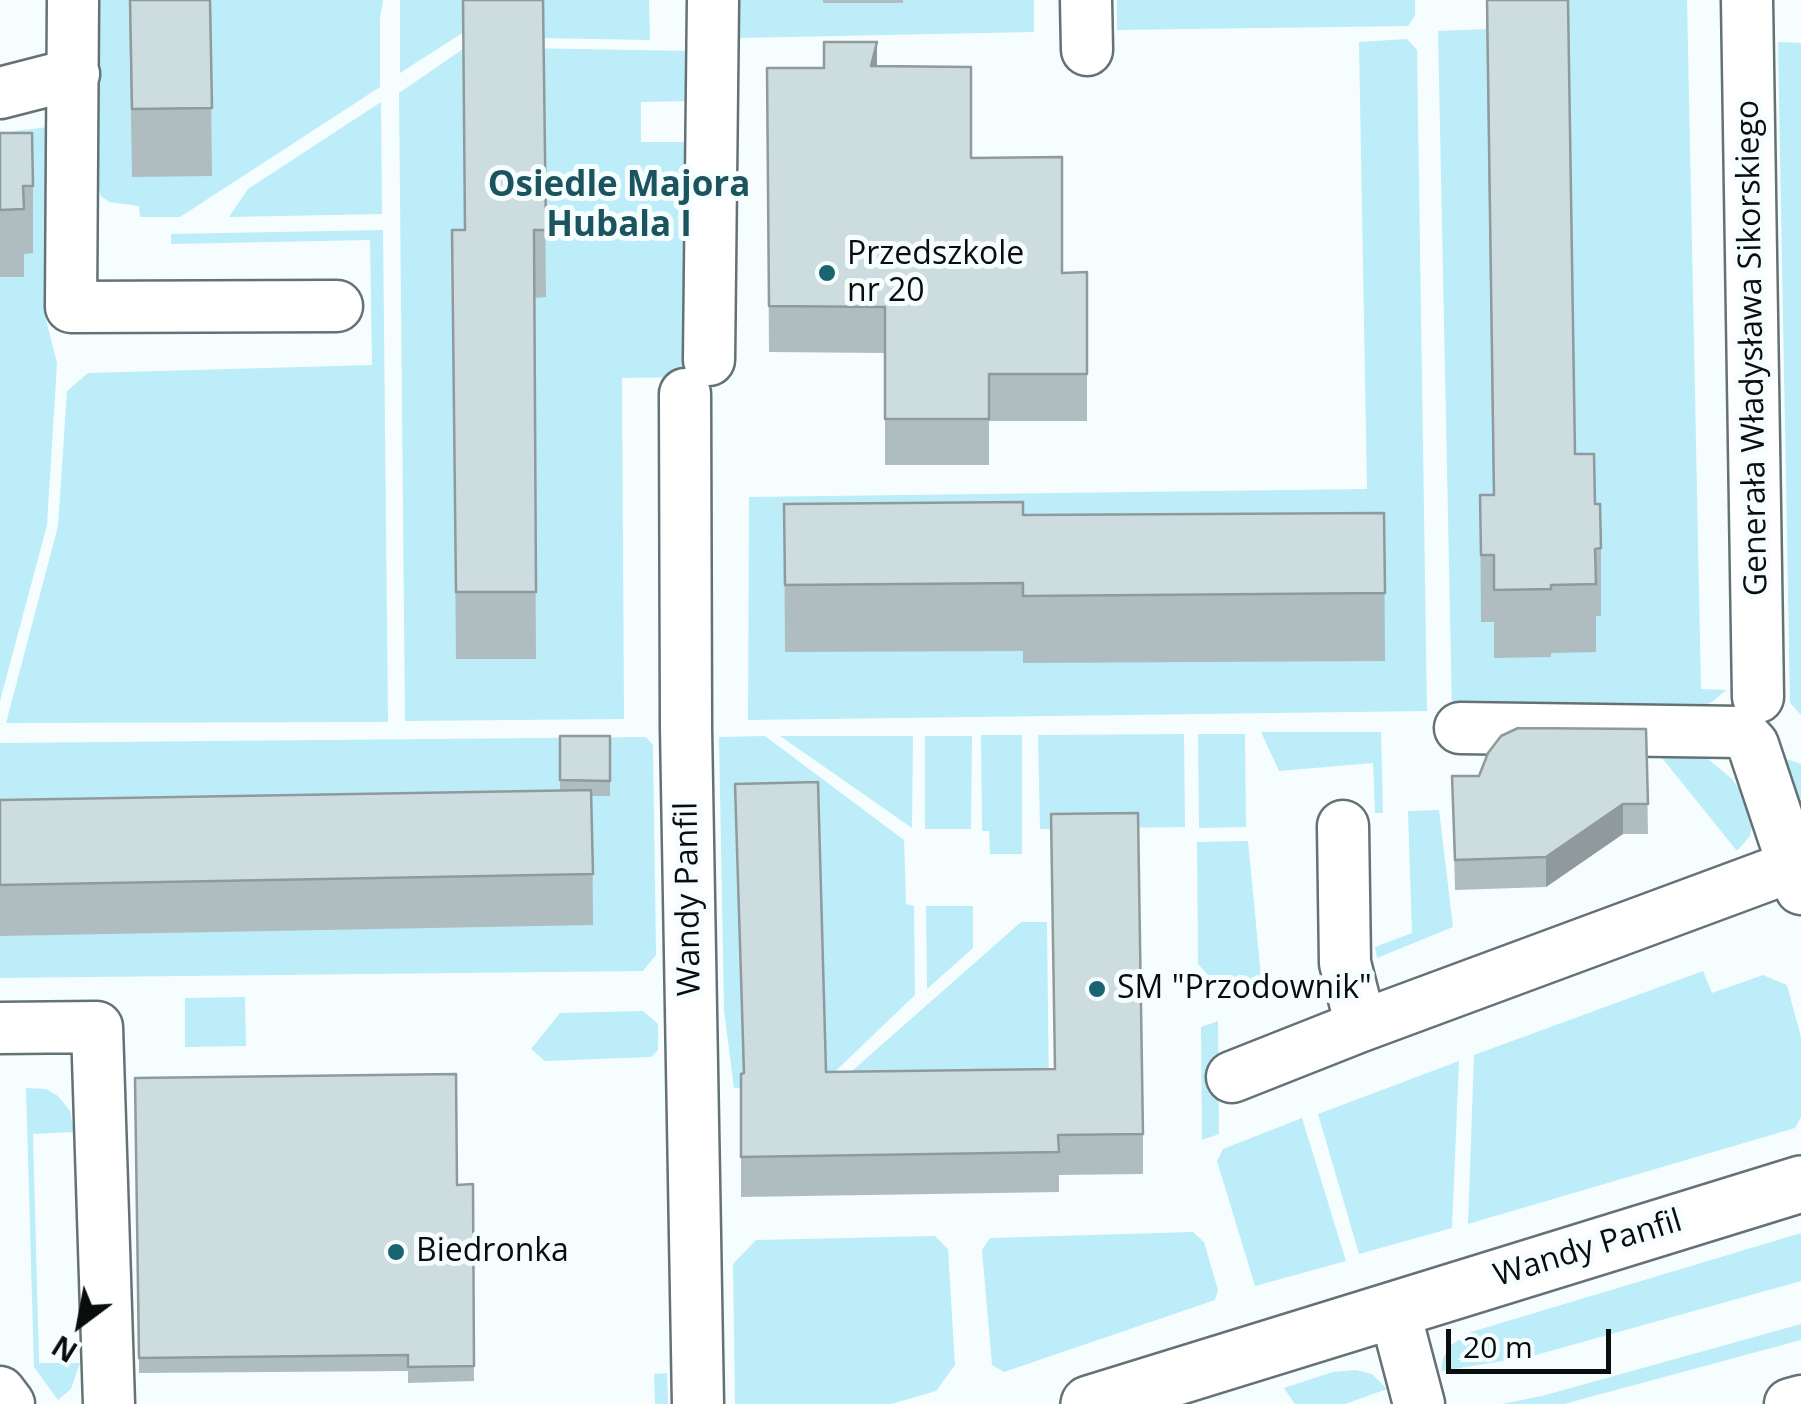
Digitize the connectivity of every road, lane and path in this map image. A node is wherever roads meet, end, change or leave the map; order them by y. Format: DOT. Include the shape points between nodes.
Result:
graph roads {
  1 [pos="73,0"];
  2 [pos="712,0"];
  3 [pos="1086,0"];
  4 [pos="1747,0"];
  5 [pos="1087,50"];
  6 [pos="74,74"];
  7 [pos="0,93"];
  8 [pos="337,306"];
  9 [pos="1758,697"];
  10 [pos="1460,728"];
  11 [pos="1343,826"];
  12 [pos="1797,878"];
  13 [pos="1360,1026"];
  14 [pos="0,1028"];
  15 [pos="1232,1077"];
  16 [pos="1801,1184"];
  17 [pos="1394,1309"];
  18 [pos="0,1392"];
  19 [pos="1801,1401"];
  20 [pos="9,1404"];
  21 [pos="108,1404"];
  22 [pos="698,1404"];
  23 [pos="1089,1404"];
  24 [pos="1419,1404"];
  25 [pos="1790,1404"];
  1 -- 6 [label="street"];
  2 -- 22 [label="street, Wandy Panfil" via="686,747"];
  3 -- 5 [label="street"];
  4 -- 9 [label="street, Generała Władysława Sikorskiego"];
  6 -- 7 [label="street"];
  6 -- 8 [label="street" via="71,307"];
  10 -- 12 [label="street" via="1741,732 1753,746"];
  11 -- 13 [label="street" via="1344,963"];
  12 -- 13 [label="street"];
  13 -- 15 [label="street"];
  14 -- 21 [label="street" via="97,1027"];
  16 -- 17 [label="street, Wandy Panfil"];
  17 -- 23 [label="street, Wandy Panfil"];
  17 -- 24 [label="street"];
  18 -- 20 [label="street"];
  19 -- 25 [label="street"];
}
